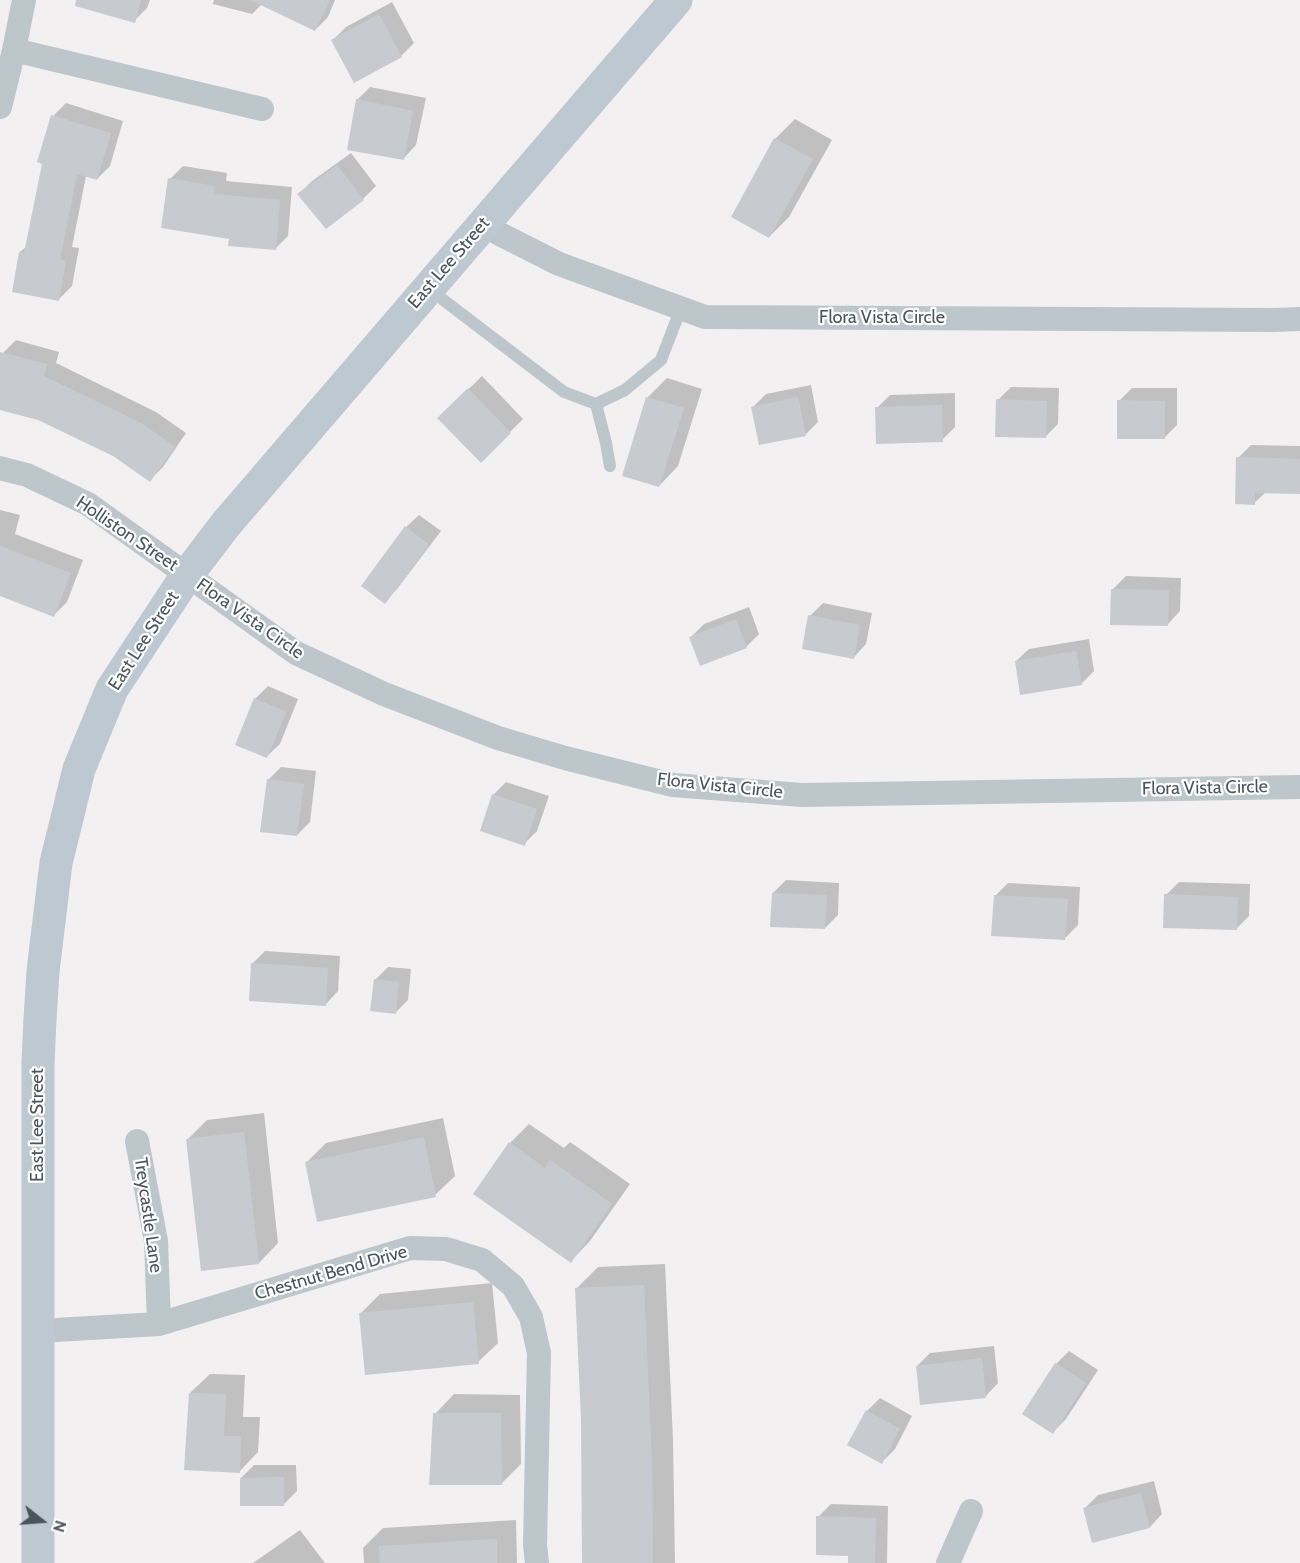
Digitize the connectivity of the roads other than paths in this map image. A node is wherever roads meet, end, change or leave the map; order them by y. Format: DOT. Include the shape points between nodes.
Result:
graph roads {
  1 [pos="24,0"];
  2 [pos="676,0"];
  3 [pos="14,50"];
  4 [pos="0,107"];
  5 [pos="262,110"];
  6 [pos="482,225"];
  7 [pos="428,288"];
  8 [pos="681,308"];
  9 [pos="1300,319"];
  10 [pos="596,404"];
  11 [pos="610,466"];
  12 [pos="0,468"];
  13 [pos="187,575"];
  14 [pos="1300,787"];
  15 [pos="138,1141"];
  16 [pos="159,1324"];
  17 [pos="38,1331"];
  18 [pos="971,1512"];
  19 [pos="38,1563"];
  20 [pos="537,1563"];
  21 [pos="948,1563"];
  1 -- 3 [label="street"];
  2 -- 6 [label="street, East Lee Street"];
  3 -- 4 [label="street"];
  3 -- 5 [label="street"];
  6 -- 7 [label="street, East Lee Street"];
  6 -- 8 [label="street, Flora Vista Circle" via="559,264"];
  7 -- 10 [label="lane" via="564,392"];
  7 -- 13 [label="street, East Lee Street"];
  8 -- 9 [label="street, Flora Vista Circle" via="705,317"];
  8 -- 10 [label="lane" via="661,360 625,390"];
  10 -- 11 [label="lane"];
  12 -- 13 [label="street, Holliston Street" via="27,475 88,504"];
  13 -- 14 [label="street, Flora Vista Circle" via="296,653 384,694 498,738 673,785 802,795"];
  13 -- 17 [label="street, East Lee Street" via="112,689 79,769 56,863 43,971 38,1063"];
  15 -- 16 [label="street, Treycastle Lane" via="156,1241"];
  16 -- 17 [label="street, Chestnut Bend Drive"];
  16 -- 20 [label="street, Chestnut Bend Drive" via="410,1248 446,1249 482,1260 513,1286 531,1317 540,1353"];
  17 -- 19 [label="street, East Lee Street"];
  18 -- 21 [label="street"];
}
